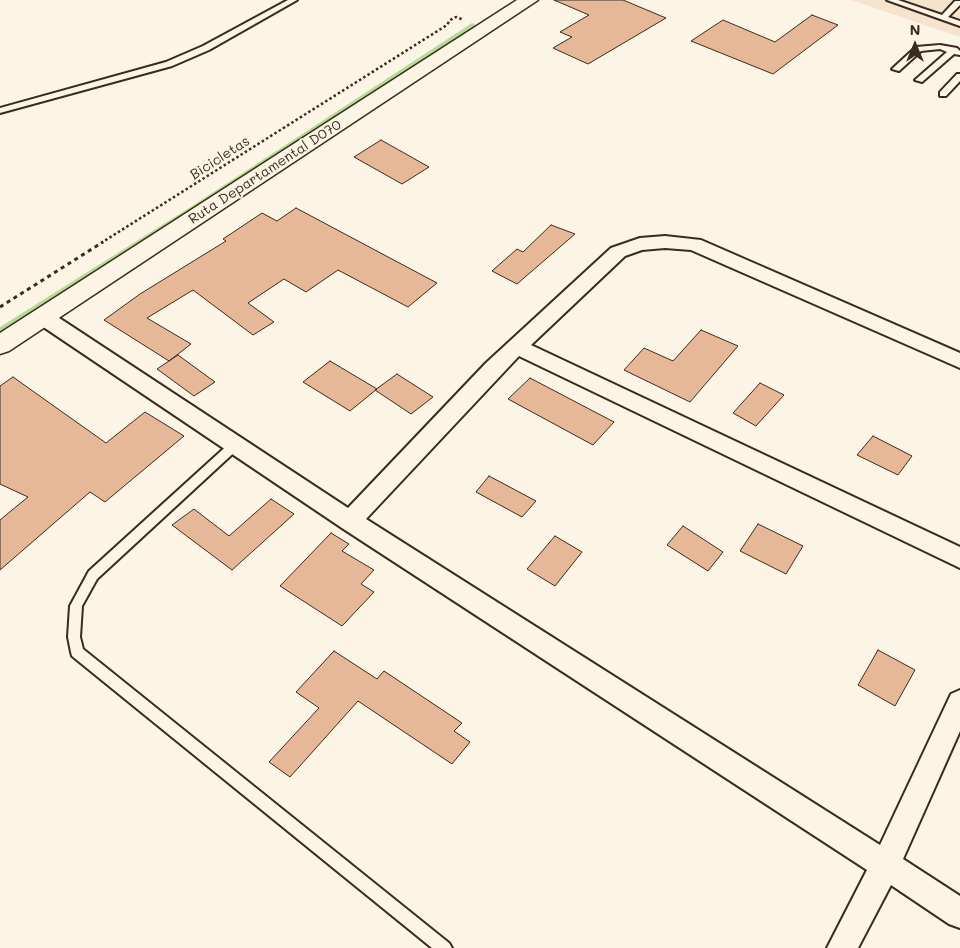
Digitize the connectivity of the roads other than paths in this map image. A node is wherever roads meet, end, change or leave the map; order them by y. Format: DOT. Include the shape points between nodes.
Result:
graph roads {
  1 [pos="293,0"];
  2 [pos="529,0"];
  3 [pos="891,0"];
  4 [pos="948,0"];
  5 [pos="959,4"];
  6 [pos="943,18"];
  7 [pos="960,24"];
  8 [pos="957,52"];
  9 [pos="896,69"];
  10 [pos="960,76"];
  11 [pos="919,80"];
  12 [pos="943,94"];
  13 [pos="0,110"];
  14 [pos="43,317"];
  15 [pos="0,345"];
  16 [pos="516,346"];
  17 [pos="960,361"];
  18 [pos="235,444"];
  19 [pos="350,521"];
  20 [pos="960,558"];
  21 [pos="960,702"];
  22 [pos="885,866"];
  23 [pos="960,913"];
  24 [pos="444,948"];
  25 [pos="842,948"];
  1 -- 13 [label="lane" via="206,48 169,64"];
  2 -- 14 [label="main road, Ruta Departamental D070"];
  3 -- 6 [label="lane"];
  4 -- 5 [label="lane"];
  5 -- 6 [label="lane"];
  6 -- 7 [label="lane"];
  8 -- 9 [label="lane" via="940,46 919,49"];
  8 -- 11 [label="lane"];
  10 -- 12 [label="lane"];
  14 -- 15 [label="main road, Ruta Departamental D070"];
  14 -- 18 [label="street"];
  16 -- 17 [label="street" via="618,252 640,244 665,242 694,244"];
  16 -- 19 [label="street"];
  16 -- 20 [label="street"];
  18 -- 19 [label="street"];
  18 -- 24 [label="lane" via="93,575 76,606 74,637 77,652"];
  19 -- 22 [label="street"];
  21 -- 22 [label="street"];
  22 -- 23 [label="street"];
  22 -- 25 [label="street"];
}
